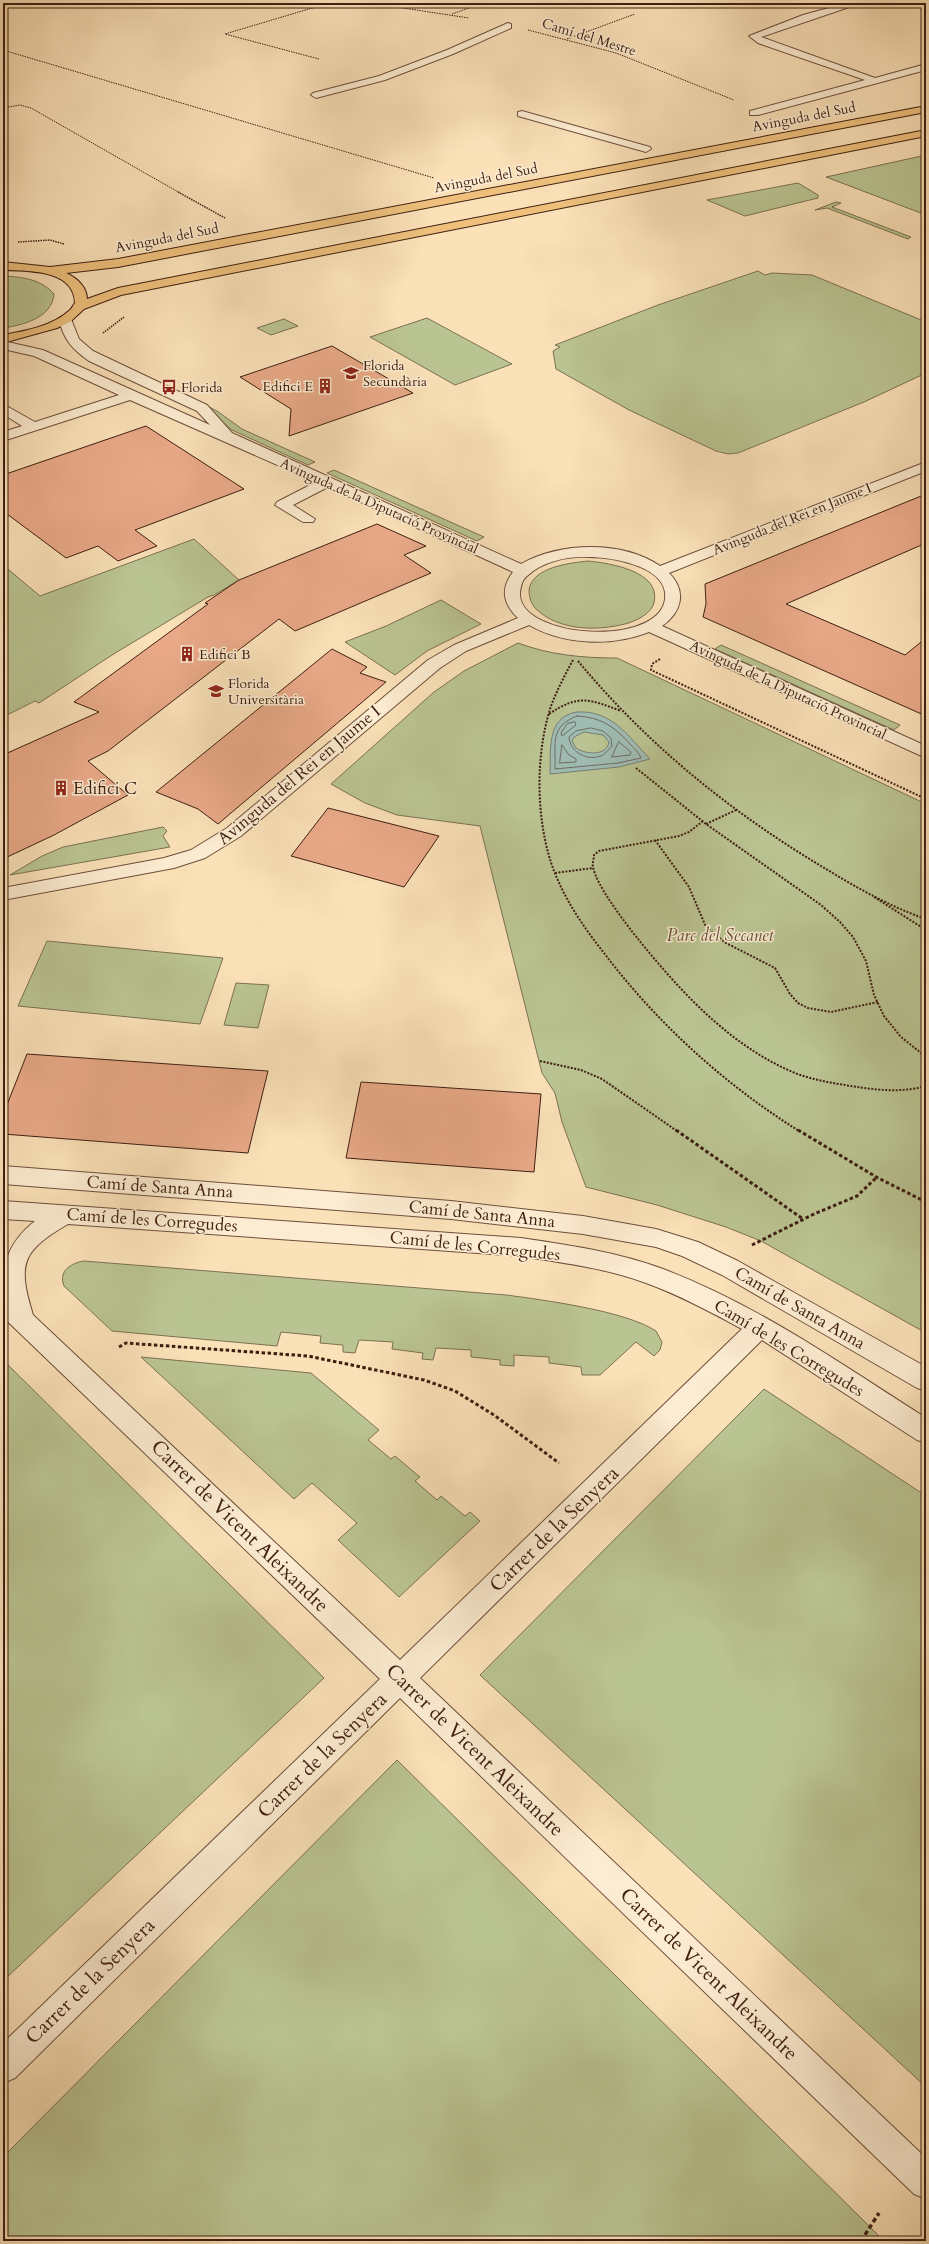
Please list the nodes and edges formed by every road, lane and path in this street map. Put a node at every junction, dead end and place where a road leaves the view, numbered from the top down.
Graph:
1 (329, 3) edge
2 (370, 3) edge
3 (483, 3) edge
4 (857, 3) edge
5 (635, 14) dead end
6 (452, 15) junction
7 (508, 26) junction
8 (566, 40) junction
9 (3, 50) edge
10 (319, 59) dead end
11 (926, 68) edge
12 (876, 81) junction
13 (316, 95) dead end
14 (3, 108) edge
15 (926, 109) edge
16 (754, 113) joint
17 (522, 114) dead end
18 (926, 133) edge
19 (646, 150) dead end
20 (437, 179) dead end
21 (228, 219) dead end
22 (3, 266) edge
23 (50, 271) junction
24 (78, 307) junction
25 (65, 319) junction
26 (3, 339) edge
27 (3, 345) edge
28 (38, 353) junction
29 (3, 358) edge
30 (131, 395) junction
31 (3, 408) edge
32 (33, 427) junction
33 (3, 436) edge
34 (236, 440) junction
35 (926, 466) edge
36 (327, 482) junction
37 (308, 519) dead end
38 (523, 570) junction
39 (659, 572) junction
40 (529, 619) junction
41 (649, 626) junction
42 (664, 656) dead end
43 (622, 711) junction
44 (548, 714) junction
45 (926, 753) edge
46 (636, 768) dead end
47 (926, 799) edge
48 (736, 810) junction
49 (703, 821) junction
50 (706, 824) junction
51 (655, 840) junction
52 (593, 868) junction
53 (555, 873) junction
54 (865, 892) junction
55 (3, 894) edge
56 (926, 919) edge
57 (926, 930) edge
58 (878, 1002) junction
59 (926, 1057) edge
60 (540, 1061) dead end
61 (926, 1086) edge
62 (3, 1175) edge
63 (877, 1177) junction
64 (926, 1202) edge
65 (3, 1210) edge
66 (67, 1214) junction
67 (803, 1219) junction
68 (748, 1247) dead end
69 (13, 1310) edge
70 (761, 1326) junction
71 (119, 1347) dead end
72 (926, 1380) edge
73 (926, 1432) edge
74 (559, 1463) dead end
75 (401, 1679) junction
76 (3, 2066) edge
77 (926, 2182) edge
78 (879, 2213) dead end
79 (861, 2241) edge

1 - 10 path
2 - 6 path, Camí del Mestre
3 - 6 path
4 - 12 street
5 - 8 path
6 - 7 path, Camí del Mestre
7 - 8 path, Camí del Mestre
7 - 13 street
8 - 16 path, Camí del Mestre
9 - 20 path
11 - 12 street
12 - 16 street
14 - 21 path
15 - 23 main road, Avinguda del Sud
17 - 19 street
18 - 24 main road
22 - 23 main road
23 - 24 main road
24 - 25 main road
25 - 26 main road
25 - 34 street, Avinguda de la Diputació Provincial
27 - 28 street, Avinguda de la Diputació Provincial
28 - 29 street
28 - 30 street, Avinguda de la Diputació Provincial
30 - 32 street
30 - 34 street, Avinguda de la Diputació Provincial
31 - 32 street
32 - 33 street
34 - 36 street, Avinguda de la Diputació Provincial
35 - 39 street, Avinguda del Rei en Jaume I
36 - 37 street
36 - 38 street, Avinguda de la Diputació Provincial
38 - 39 street
38 - 40 street
39 - 41 street
40 - 41 street
40 - 55 street, Avinguda del Rei en Jaume I
41 - 45 street, Avinguda de la Diputació Provincial
42 - 47 path
43 - 44 path
43 - 44 path
43 - 48 path
44 - 53 path
46 - 49 path
48 - 50 path
48 - 54 path
49 - 50 path
49 - 51 path
50 - 58 path
51 - 52 path
51 - 58 path
52 - 53 path
52 - 61 path
53 - 63 path
54 - 56 path
54 - 57 path
58 - 59 path
60 - 67 path
62 - 72 street, Camí de Santa Anna
63 - 64 path
63 - 67 path
65 - 66 street, Camí de les Corregudes
66 - 69 street, Carrer de Vicent Aleixandre
66 - 70 street, Camí de les Corregudes
67 - 68 path
69 - 75 street, Carrer de Vicent Aleixandre
70 - 73 street, Camí de les Corregudes
70 - 75 street, Carrer de la Senyera
71 - 74 path
75 - 76 street, Carrer de la Senyera
75 - 77 street, Carrer de Vicent Aleixandre
78 - 79 path

